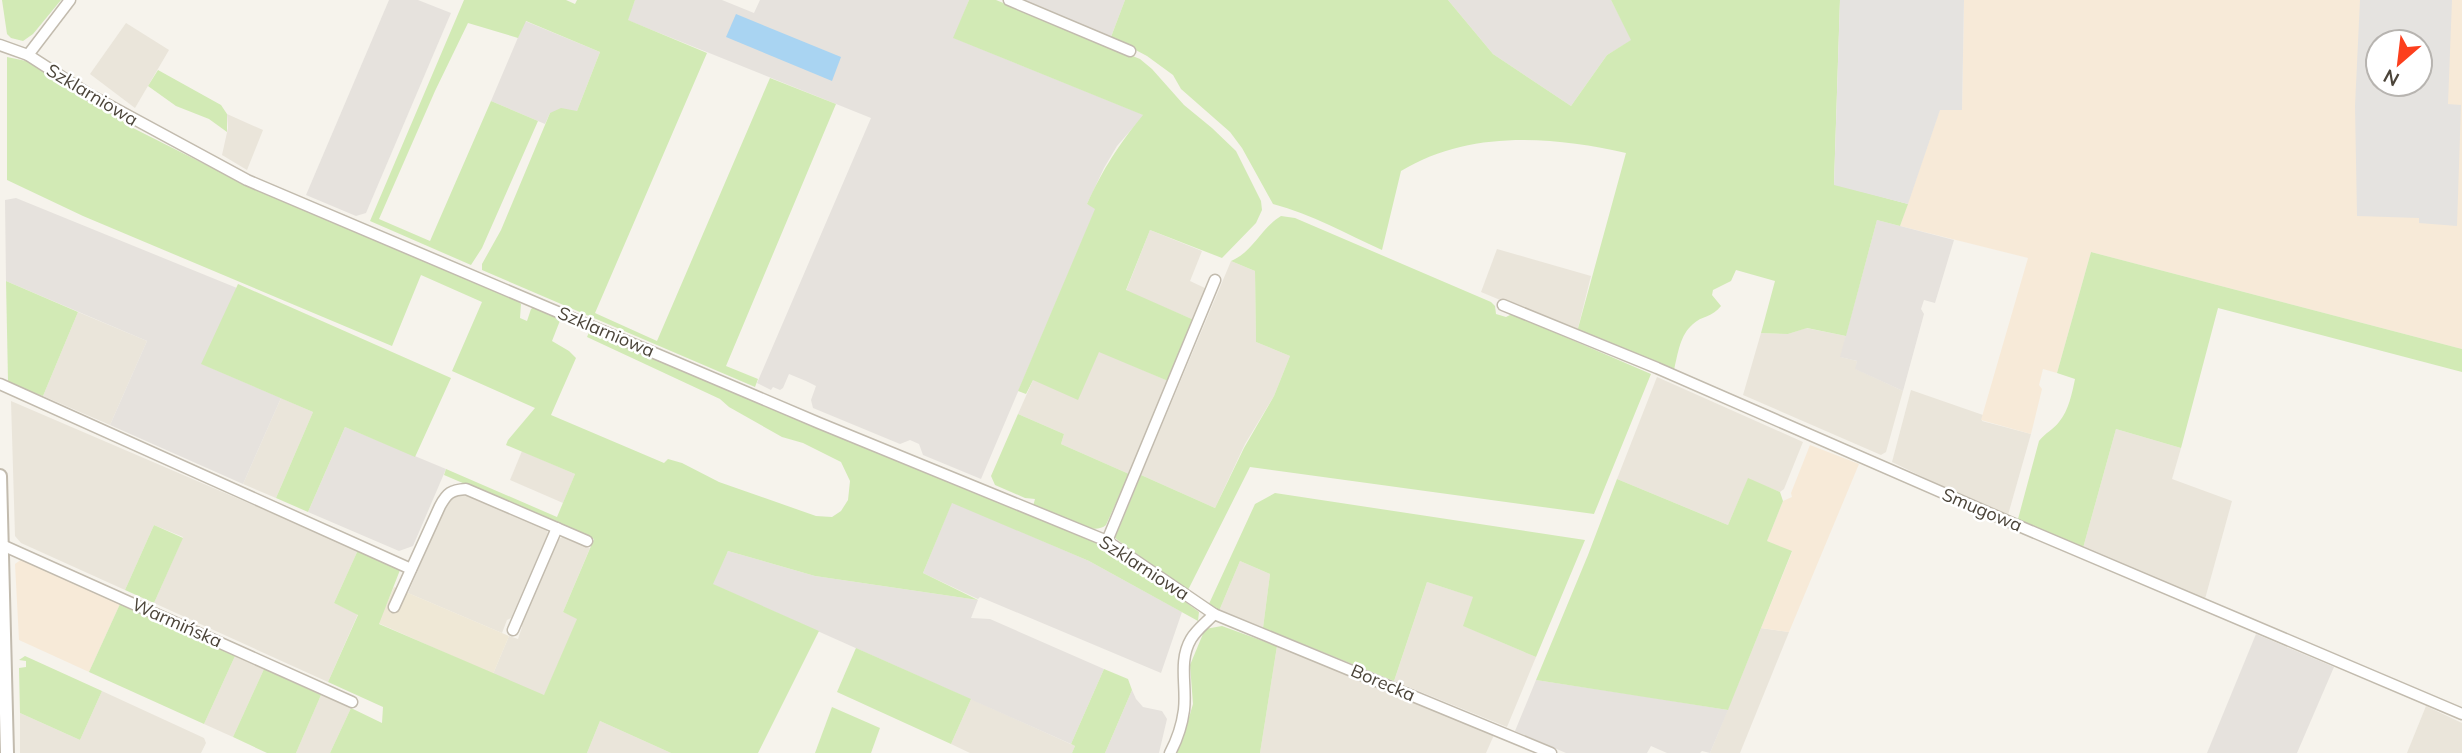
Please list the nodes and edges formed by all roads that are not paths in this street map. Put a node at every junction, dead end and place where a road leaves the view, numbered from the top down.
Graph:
1 (70, 0) edge
2 (1009, 0) edge
3 (0, 45) edge
4 (1130, 51) dead end
5 (28, 55) junction
6 (1215, 279) dead end
7 (1503, 305) dead end
8 (0, 384) edge
9 (0, 476) edge
10 (557, 528) junction
11 (587, 541) dead end
12 (1107, 541) junction
13 (2, 545) junction
14 (411, 569) junction
15 (394, 607) dead end
16 (1214, 614) junction
17 (513, 630) dead end
18 (352, 702) dead end
19 (2462, 714) edge
20 (8, 753) edge
21 (1170, 753) edge
22 (1551, 753) edge

1 - 5 street
2 - 4 street
3 - 5 street, Szklarniowa
5 - 12 street, Szklarniowa
6 - 12 street
7 - 19 street, Smugowa
8 - 14 street
9 - 13 street
10 - 11 street
10 - 14 street
10 - 17 street
12 - 16 street, Szklarniowa
13 - 18 street, Warmińska
13 - 20 street
14 - 15 street
16 - 21 street
16 - 22 street, Borecka

